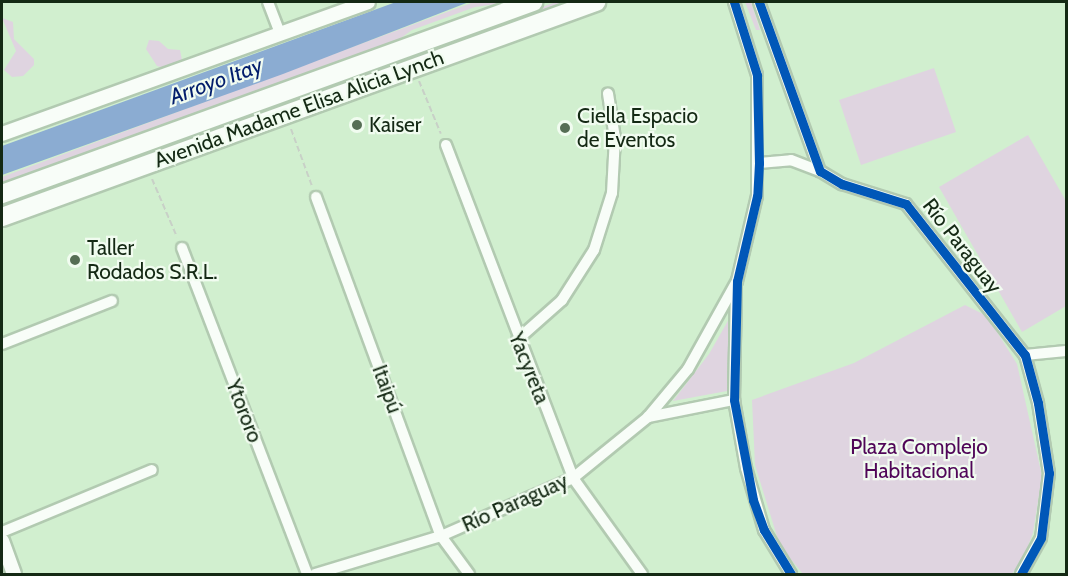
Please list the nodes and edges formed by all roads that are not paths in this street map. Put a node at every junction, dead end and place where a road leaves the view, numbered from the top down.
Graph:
1 (268, 2) edge
2 (368, 2) edge
3 (533, 2) edge
4 (596, 2) edge
5 (734, 2) edge
6 (759, 2) edge
7 (279, 34) junction
8 (608, 94) dead end
9 (2, 134) edge
10 (446, 145) road end
11 (759, 164) junction
12 (820, 171) junction
13 (2, 194) edge
14 (316, 197) road end
15 (2, 217) edge
16 (182, 248) road end
17 (737, 281) junction
18 (112, 301) dead end
19 (517, 340) junction
20 (2, 344) edge
21 (1066, 351) edge
22 (1025, 355) junction
23 (734, 400) junction
24 (648, 417) junction
25 (152, 470) dead end
26 (573, 478) junction
27 (2, 532) edge
28 (441, 536) junction
29 (2, 541) edge
30 (1029, 572) edge
31 (14, 574) edge
32 (307, 574) edge
33 (315, 574) edge
34 (469, 574) edge
35 (642, 574) edge
36 (791, 574) edge

1 - 7 street
2 - 7 main road
3 - 13 highway, Avenida Madame Elisa Alicia Lynch
4 - 15 highway, Avenida Madame Elisa Alicia Lynch
5 - 11 street, Río Paraguay
6 - 12 street
7 - 9 main road
8 - 19 street
10 - 19 street, Yacyreta
11 - 12 street, Río Paraguay
11 - 17 street, Río Paraguay
12 - 22 street, Río Paraguay
14 - 28 street, Itaipú
16 - 32 street, Ytororo
17 - 23 street
17 - 24 street, Río Paraguay
18 - 20 street
19 - 26 street, Yacyreta
21 - 22 street
22 - 30 street
23 - 24 street
23 - 36 street
24 - 26 street, Río Paraguay
25 - 27 street
26 - 28 street, Río Paraguay
26 - 35 street, Yacyreta
28 - 33 street, Río Paraguay
28 - 34 street, Itaipú
29 - 31 main road

